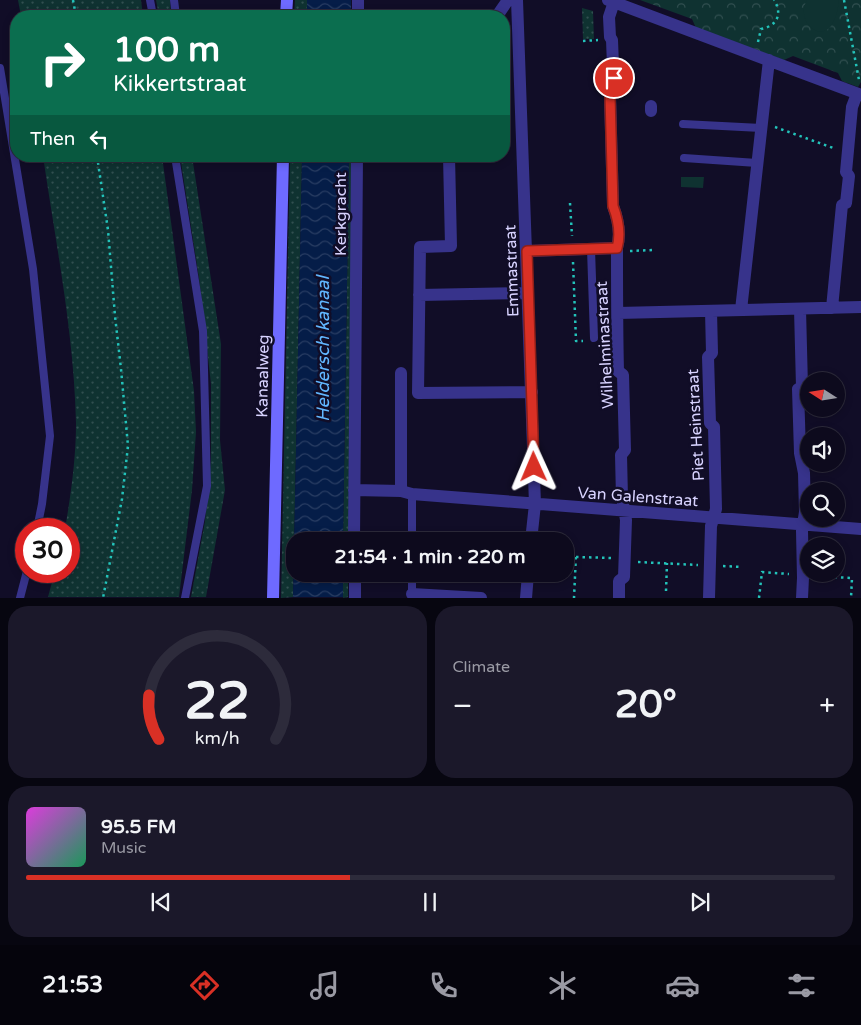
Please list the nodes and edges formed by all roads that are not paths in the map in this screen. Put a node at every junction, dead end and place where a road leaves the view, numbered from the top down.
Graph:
1 (517, 0) edge
2 (611, 1) edge
3 (763, 58) junction
4 (0, 68) edge
5 (859, 95) edge
6 (682, 124) dead end
7 (761, 128) junction
8 (10, 129) edge
9 (684, 158) dead end
10 (15, 162) edge
11 (176, 162) edge
12 (283, 162) edge
13 (357, 162) edge
14 (449, 162) edge
15 (757, 163) junction
16 (591, 249) junction
17 (617, 250) junction
18 (527, 251) junction
19 (528, 293) junction
20 (419, 295) junction
21 (861, 307) edge
22 (832, 308) junction
23 (800, 309) junction
24 (711, 310) junction
25 (741, 310) junction
26 (618, 313) junction
27 (594, 338) dead end
28 (401, 373) dead end
29 (532, 392) junction
30 (804, 482) edge
31 (354, 490) junction
32 (406, 493) junction
33 (534, 504) junction
34 (624, 511) junction
35 (39, 518) edge
36 (713, 518) junction
37 (800, 525) edge
38 (803, 527) edge
39 (832, 527) edge
40 (861, 529) edge
41 (354, 532) edge
42 (411, 532) edge
43 (532, 532) edge
44 (355, 582) edge
45 (412, 582) edge
46 (527, 582) edge
47 (24, 583) edge
48 (412, 596) edge
49 (20, 598) edge
50 (185, 598) edge
51 (273, 598) edge
52 (355, 598) edge
53 (481, 598) edge
54 (526, 598) edge
55 (619, 598) edge
56 (708, 598) edge
57 (802, 598) edge

1 - 18 street, Emmastraat
2 - 3 street
2 - 17 street, Wilhelminastraat
3 - 5 street
3 - 7 street
4 - 8 lane
5 - 22 street
6 - 7 lane
7 - 15 street
9 - 15 lane
10 - 35 lane
11 - 50 lane
12 - 51 street, Kanaalweg
13 - 31 street, Kerkgracht
14 - 20 street
15 - 25 street
16 - 17 street
16 - 18 street
16 - 27 lane
17 - 26 street, Wilhelminastraat
18 - 19 street, Emmastraat
19 - 20 street
19 - 29 street, Emmastraat
20 - 29 street
21 - 22 street
22 - 23 street
23 - 25 street
23 - 30 street
24 - 25 street
24 - 26 street
24 - 36 street, Piet Heinstraat
26 - 34 street, Wilhelminastraat
28 - 32 street
29 - 33 street, Emmastraat
31 - 32 street, Van Galenstraat
31 - 41 street, Kerkgracht
32 - 33 street, Van Galenstraat
32 - 42 lane
33 - 34 street, Van Galenstraat
33 - 43 street, Emmastraat
34 - 36 street, Van Galenstraat
34 - 55 street, Wilhelminastraat
36 - 37 street, Van Galenstraat
36 - 56 street, Piet Heinstraat
38 - 57 street
39 - 40 street, Van Galenstraat
44 - 52 street
45 - 48 lane
46 - 54 street
47 - 49 lane
48 - 53 street

